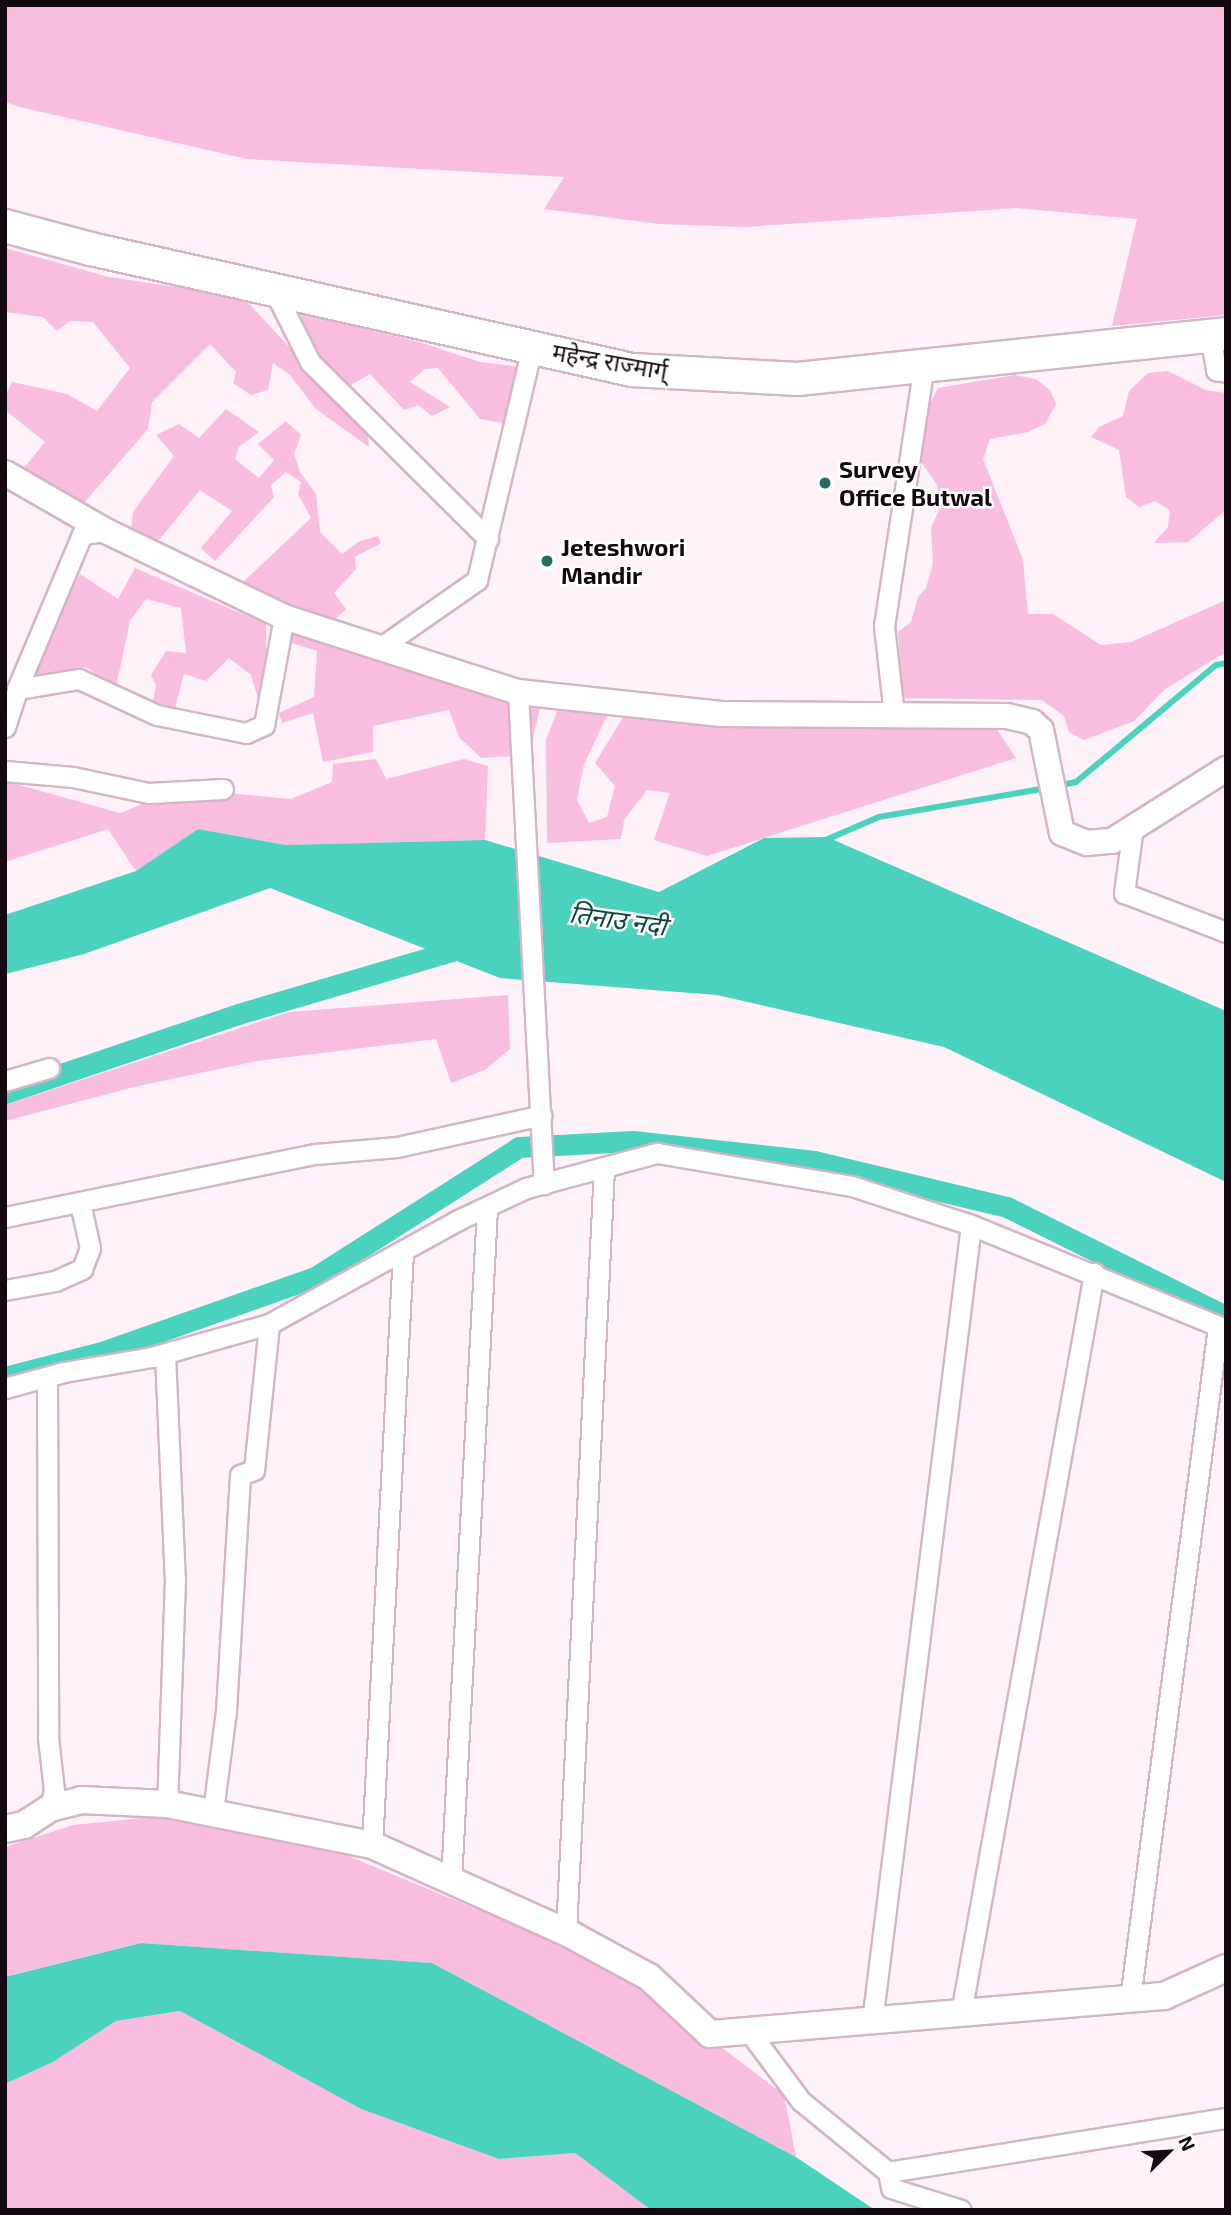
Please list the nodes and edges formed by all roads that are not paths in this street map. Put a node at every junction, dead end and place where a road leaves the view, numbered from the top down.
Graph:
1 (5, 226) edge
2 (274, 290) junction
3 (1218, 334) edge
4 (532, 347) junction
5 (924, 366) junction
6 (1226, 372) edge
7 (5, 473) edge
8 (106, 531) junction
9 (488, 539) junction
10 (284, 617) junction
11 (381, 647) junction
12 (17, 689) junction
13 (517, 692) junction
14 (894, 715) junction
15 (5, 727) edge
16 (1226, 769) edge
17 (5, 771) edge
18 (223, 789) dead end
19 (1133, 827) junction
20 (1226, 932) edge
21 (49, 1068) dead end
22 (5, 1081) edge
23 (542, 1115) junction
24 (604, 1170) junction
25 (544, 1184) junction
26 (80, 1203) junction
27 (487, 1208) junction
28 (5, 1217) edge
29 (971, 1225) junction
30 (403, 1251) junction
31 (1094, 1273) junction
32 (5, 1290) edge
33 (269, 1324) junction
34 (1222, 1328) edge
35 (165, 1353) junction
36 (47, 1377) junction
37 (5, 1388) edge
38 (167, 1804) junction
39 (50, 1808) junction
40 (213, 1811) junction
41 (5, 1829) edge
42 (372, 1845) junction
43 (451, 1880) junction
44 (566, 1932) junction
45 (1226, 1968) edge
46 (1130, 1999) junction
47 (961, 2012) junction
48 (872, 2022) junction
49 (748, 2031) junction
50 (1226, 2118) edge
51 (888, 2172) junction
52 (961, 2210) edge

1 - 2 highway, महेन्द्र राज्मार्ग्
2 - 4 highway, महेन्द्र राज्मार्ग्
2 - 9 street
3 - 5 highway, महेन्द्र राज्मार्ग्
3 - 6 street
4 - 5 highway, महेन्द्र राज्मार्ग्
4 - 9 street
5 - 14 street
7 - 8 street
8 - 10 street
8 - 12 street
9 - 11 street
10 - 11 street
10 - 12 street
11 - 13 street
12 - 15 street
13 - 14 street
13 - 23 street
14 - 19 street
16 - 19 street
17 - 18 street
19 - 20 street
21 - 22 street
23 - 25 street
23 - 26 street
24 - 25 street
24 - 29 street
24 - 44 street
25 - 27 street
26 - 28 street
26 - 32 street
27 - 30 street
27 - 43 street
29 - 31 street
29 - 48 street
30 - 33 street
30 - 42 street
31 - 34 street
31 - 47 street
33 - 35 street
33 - 40 street
34 - 46 street
35 - 36 street
35 - 38 street
36 - 37 street
36 - 39 street
38 - 39 main road
38 - 40 main road
39 - 41 main road
40 - 42 main road
42 - 43 main road
43 - 44 main road
44 - 49 main road
45 - 46 main road
46 - 47 main road
47 - 48 main road
48 - 49 main road
49 - 51 street
50 - 51 street
51 - 52 street

